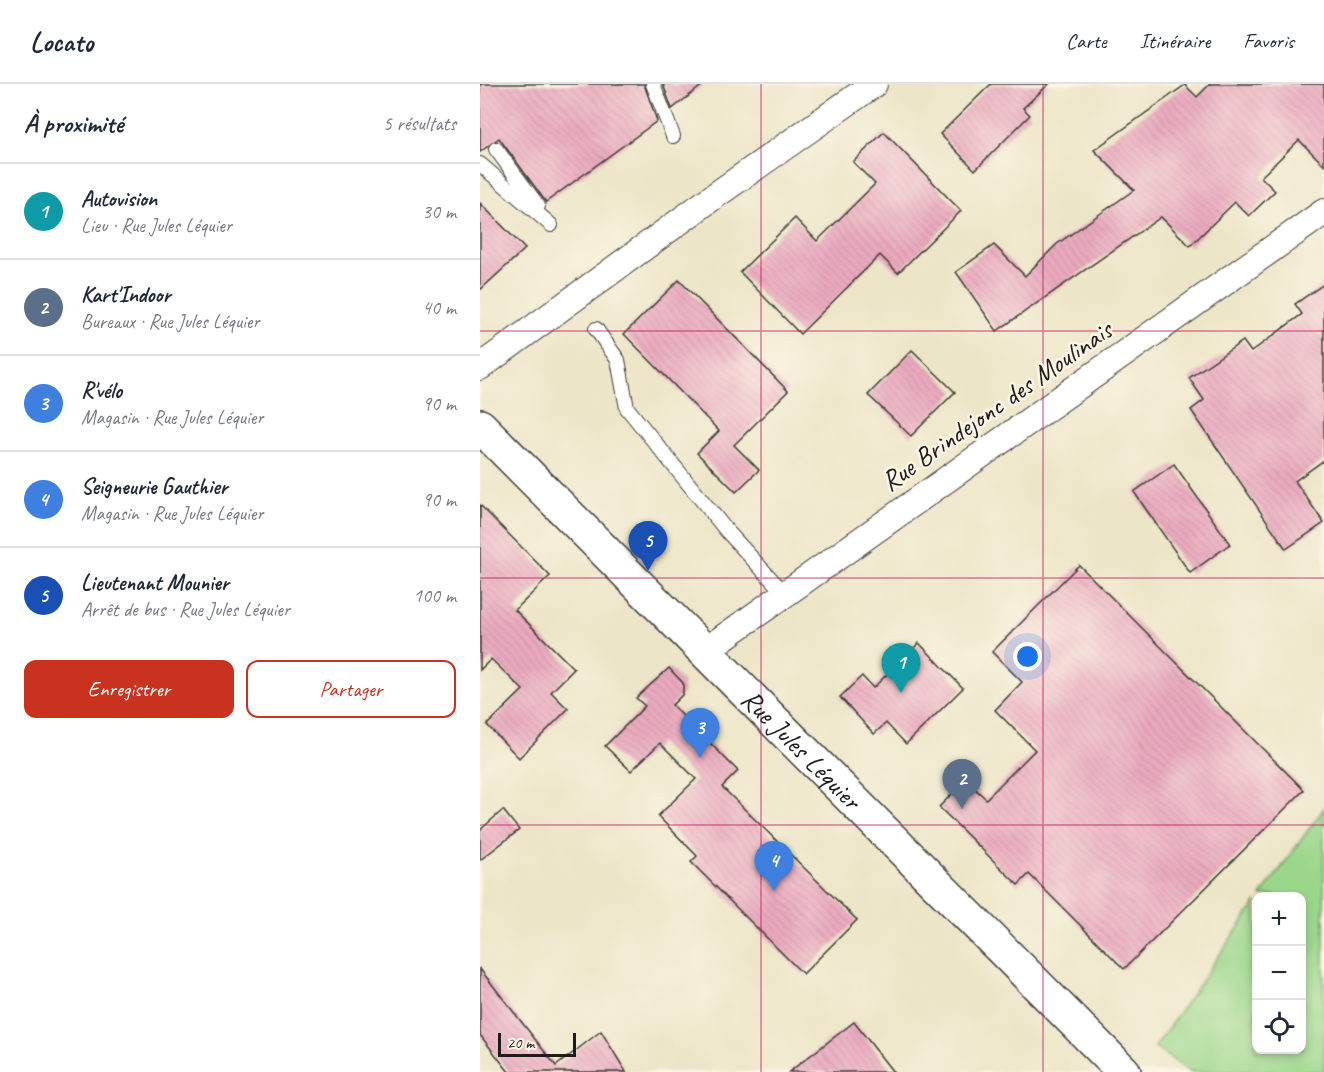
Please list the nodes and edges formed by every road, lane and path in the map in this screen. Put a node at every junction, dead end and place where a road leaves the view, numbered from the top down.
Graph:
1 (653, 84) edge
2 (874, 84) edge
3 (673, 136) dead end
4 (496, 149) dead end
5 (480, 164) edge
6 (1324, 212) edge
7 (596, 329) dead end
8 (480, 367) edge
9 (480, 426) edge
10 (784, 593) junction
11 (706, 650) junction
12 (1124, 1072) edge

1 - 3 lane
2 - 8 street
4 - 5 lane
6 - 10 street, Rue Brindejonc des Moulinais
7 - 10 lane
9 - 11 street, Rue Jules Léquier
10 - 11 street, Rue Brindejonc des Moulinais
11 - 12 street, Rue Jules Léquier

